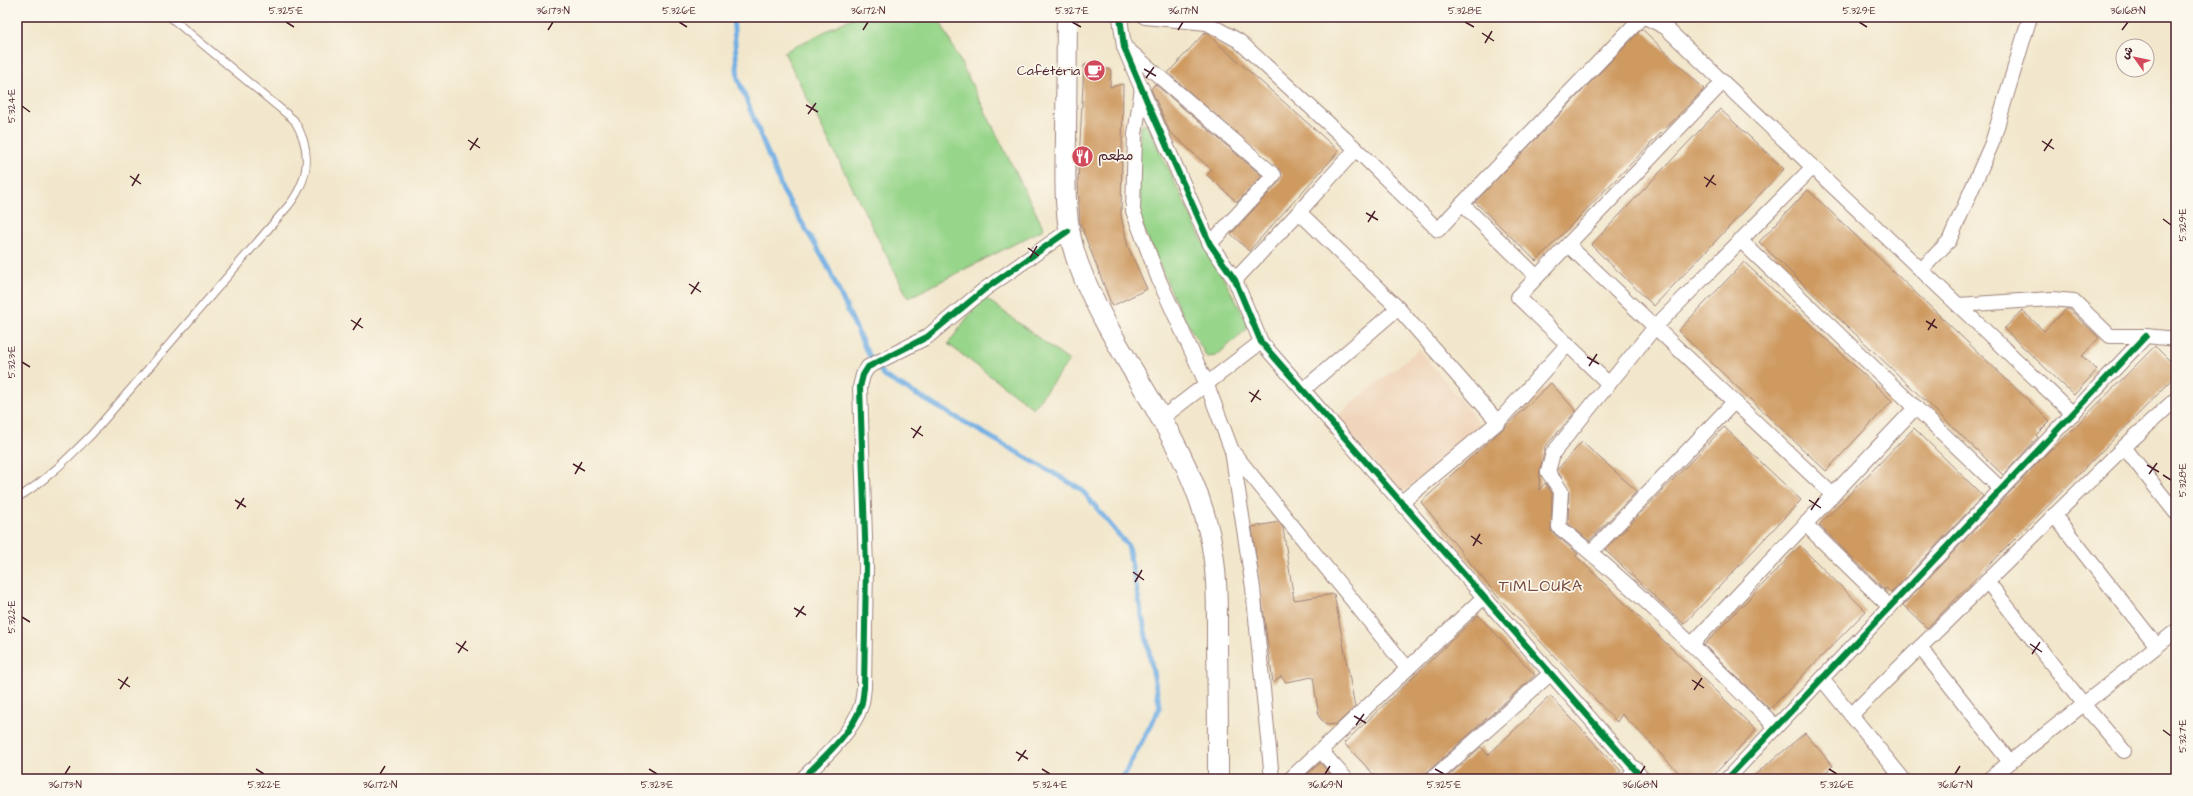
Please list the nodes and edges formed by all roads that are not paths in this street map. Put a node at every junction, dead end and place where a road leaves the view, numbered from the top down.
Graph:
1 (170, 17) edge
2 (1067, 17) edge
3 (1120, 17) edge
4 (1145, 17) edge
5 (1642, 17) edge
6 (1646, 17) edge
7 (2030, 17) edge
8 (1666, 22) edge
9 (1124, 47) junction
10 (1723, 82) junction
11 (1142, 88) junction
12 (1356, 149) junction
13 (1813, 167) junction
14 (1462, 204) junction
15 (1299, 212) junction
16 (1068, 231) junction
17 (1740, 240) junction
18 (1210, 244) junction
19 (1568, 245) junction
20 (1921, 270) junction
21 (1537, 277) junction
22 (1235, 280) junction
23 (1958, 305) junction
24 (1398, 308) junction
25 (1655, 327) junction
26 (2146, 336) junction
27 (2176, 339) edge
28 (1261, 342) junction
29 (1568, 344) junction
30 (1609, 384) junction
31 (1207, 385) junction
32 (1303, 390) junction
33 (2176, 399) edge
34 (1734, 402) junction
35 (1916, 407) junction
36 (2073, 414) junction
37 (1162, 418) junction
38 (1498, 422) junction
39 (2124, 447) junction
40 (1232, 451) junction
41 (2001, 489) junction
42 (1833, 495) junction
43 (17, 498) edge
44 (1402, 502) junction
45 (2176, 513) edge
46 (2054, 515) junction
47 (1805, 524) junction
48 (1591, 552) junction
49 (1988, 581) junction
50 (1484, 597) junction
51 (1890, 607) junction
52 (2176, 631) edge
53 (1692, 644) junction
54 (2157, 646) junction
55 (1920, 647) junction
56 (1407, 668) junction
57 (1551, 673) junction
58 (1822, 679) junction
59 (2084, 705) junction
60 (1851, 715) junction
61 (1776, 727) junction
62 (1321, 750) junction
63 (2124, 751) dead end
64 (2010, 762) junction
65 (1635, 776) edge
66 (1899, 778) edge
67 (802, 779) edge
68 (1218, 779) edge
69 (1272, 779) edge
70 (1290, 779) edge
71 (1346, 779) edge
72 (1432, 779) edge
73 (1727, 779) edge
74 (1989, 779) edge

1 - 43 lane
2 - 16 street
3 - 9 street
4 - 12 street
5 - 14 street
6 - 8 street
7 - 20 street
8 - 10 street
9 - 11 street
9 - 18 street
10 - 13 street
10 - 19 street
11 - 18 street
11 - 31 street
12 - 14 street
12 - 15 street
13 - 17 street
13 - 20 street
14 - 21 street
15 - 22 street
15 - 24 street
16 - 37 street
16 - 67 street
17 - 25 street
17 - 35 street
18 - 22 street
19 - 21 street
19 - 25 street
20 - 23 street
21 - 29 street
22 - 28 street
23 - 26 street
23 - 36 street
24 - 32 street
24 - 38 street
25 - 30 street
25 - 34 street
26 - 27 street
26 - 36 street
28 - 31 street
28 - 32 street
29 - 30 street
29 - 38 street
30 - 48 street
31 - 37 street
31 - 40 street
32 - 44 street
33 - 39 street
34 - 42 street
34 - 48 street
35 - 41 street
35 - 42 street
36 - 41 street
37 - 68 street
38 - 44 street
39 - 45 street
39 - 46 street
40 - 56 street
40 - 69 street
41 - 51 street
42 - 47 street
44 - 50 street
46 - 49 street
46 - 54 street
47 - 51 street
47 - 53 street
48 - 53 street
49 - 55 street
49 - 59 street
50 - 56 street
50 - 57 street
51 - 58 street
52 - 54 street
53 - 61 street
54 - 59 street
55 - 60 street
55 - 64 street
56 - 62 street
57 - 65 street
57 - 72 street
58 - 60 street
58 - 61 street
59 - 63 street
59 - 64 street
60 - 66 street
61 - 73 street
62 - 70 street
62 - 71 street
64 - 74 street

